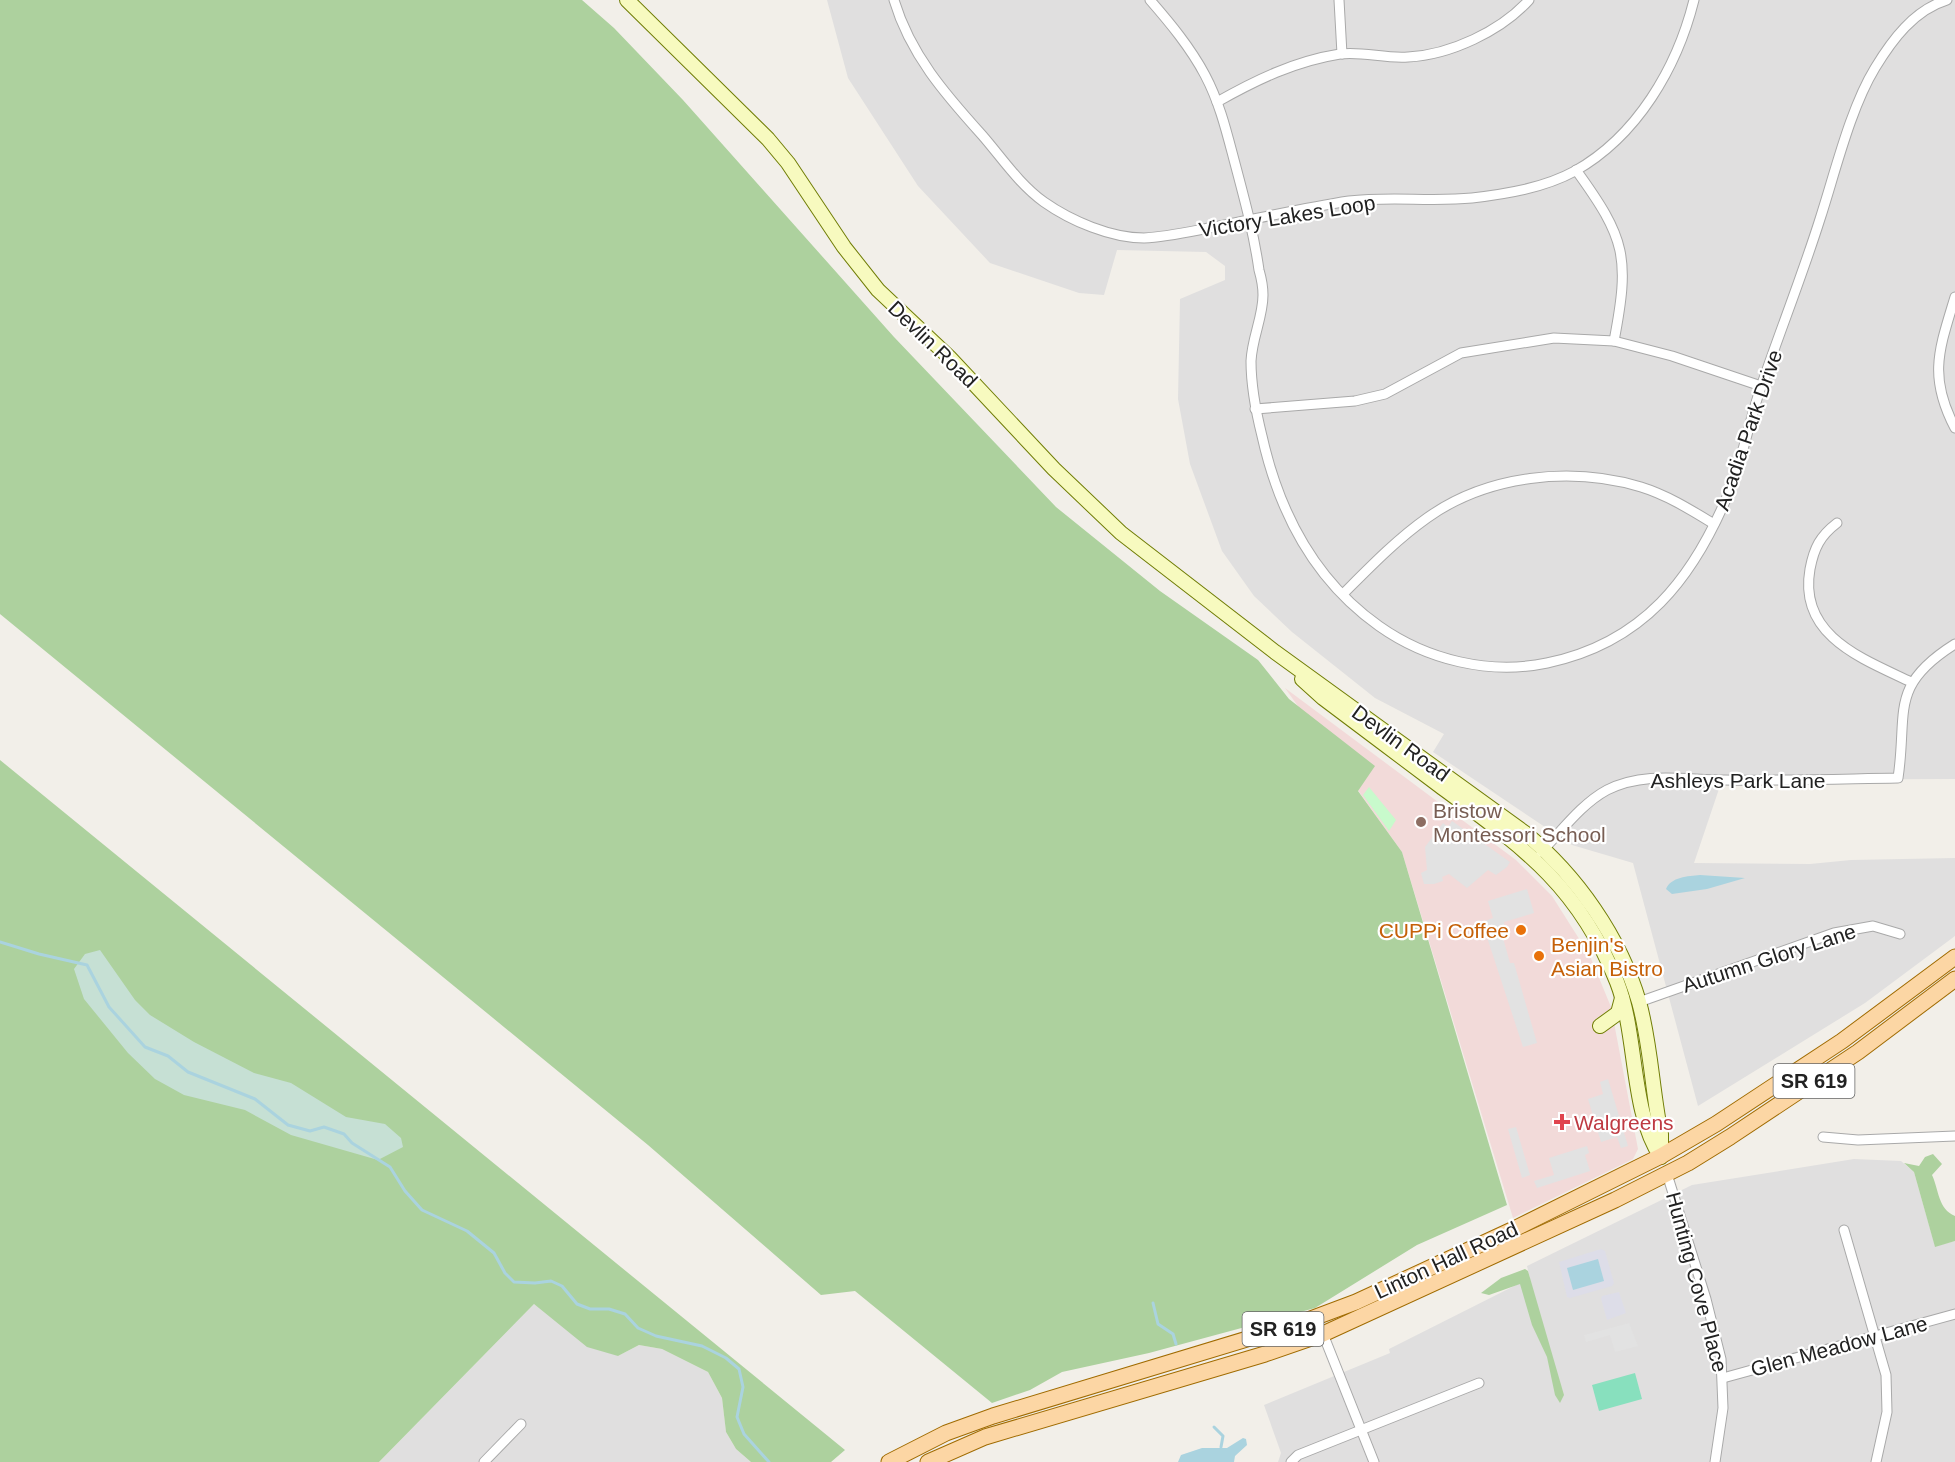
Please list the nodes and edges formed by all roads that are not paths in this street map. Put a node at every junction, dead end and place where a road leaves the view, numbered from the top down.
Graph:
1 (627, 0) edge
2 (894, 0) edge
3 (1150, 0) edge
4 (1339, 0) edge
5 (1529, 0) edge
6 (1694, 0) edge
7 (1947, 0) edge
8 (1342, 54) junction
9 (1217, 102) junction
10 (1576, 170) junction
11 (1251, 220) junction
12 (1955, 297) edge
13 (1614, 341) junction
14 (1761, 386) junction
15 (1255, 409) junction
16 (1955, 428) edge
17 (1837, 523) dead end
18 (1714, 524) junction
19 (1343, 594) junction
20 (1955, 644) edge
21 (1911, 682) junction
22 (1540, 854) junction
23 (1900, 934) dead end
24 (1955, 957) edge
25 (1955, 979) edge
26 (1622, 998) junction
27 (1639, 1002) junction
28 (1633, 1040) junction
29 (1955, 1136) edge
30 (1823, 1137) dead end
31 (1661, 1156) junction
32 (1667, 1174) junction
33 (1844, 1230) dead end
34 (1955, 1314) edge
35 (1323, 1334) junction
36 (1876, 1335) junction
37 (1723, 1378) junction
38 (1479, 1383) dead end
39 (521, 1424) dead end
40 (1361, 1431) junction
41 (484, 1462) edge
42 (889, 1462) edge
43 (928, 1462) edge
44 (1291, 1462) edge
45 (1374, 1462) edge
46 (1715, 1462) edge
47 (1876, 1462) edge

1 - 22 main road, Devlin Road
2 - 11 street, Victory Lakes Loop
3 - 9 street, Acadia Park Drive
4 - 8 street
5 - 8 street
6 - 10 street, Victory Lakes Loop
7 - 14 street, Acadia Park Drive
8 - 9 street
9 - 11 street, Acadia Park Drive
10 - 11 street, Victory Lakes Loop
10 - 13 street
11 - 15 street, Acadia Park Drive
12 - 16 street
13 - 14 street
13 - 15 street
14 - 18 street, Acadia Park Drive
15 - 19 street, Acadia Park Drive
17 - 21 street
18 - 19 street
18 - 19 street, Acadia Park Drive
20 - 21 street
21 - 22 street, Ashleys Park Lane
22 - 26 main road, Devlin Road
22 - 27 main road, Devlin Road
23 - 27 street, Autumn Glory Lane
24 - 31 main road, Linton Hall Road / SR 619
25 - 32 main road, Linton Hall Road / SR 619
26 - 28 main road, Devlin Road
26 - 28 main road
27 - 31 main road, Devlin Road
28 - 31 main road, Devlin Road
29 - 30 street
31 - 32 main road, Devlin Road
31 - 42 main road, Linton Hall Road / SR 619
32 - 35 main road, Linton Hall Road / SR 619
32 - 37 street, Hunting Cove Place
33 - 36 street
34 - 36 street, Glen Meadow Lane
35 - 40 street
35 - 43 main road, Linton Hall Road / SR 619
36 - 37 street, Glen Meadow Lane
36 - 47 street
37 - 46 street, Hunting Cove Place
38 - 40 street
39 - 41 street
40 - 44 street
40 - 45 street

